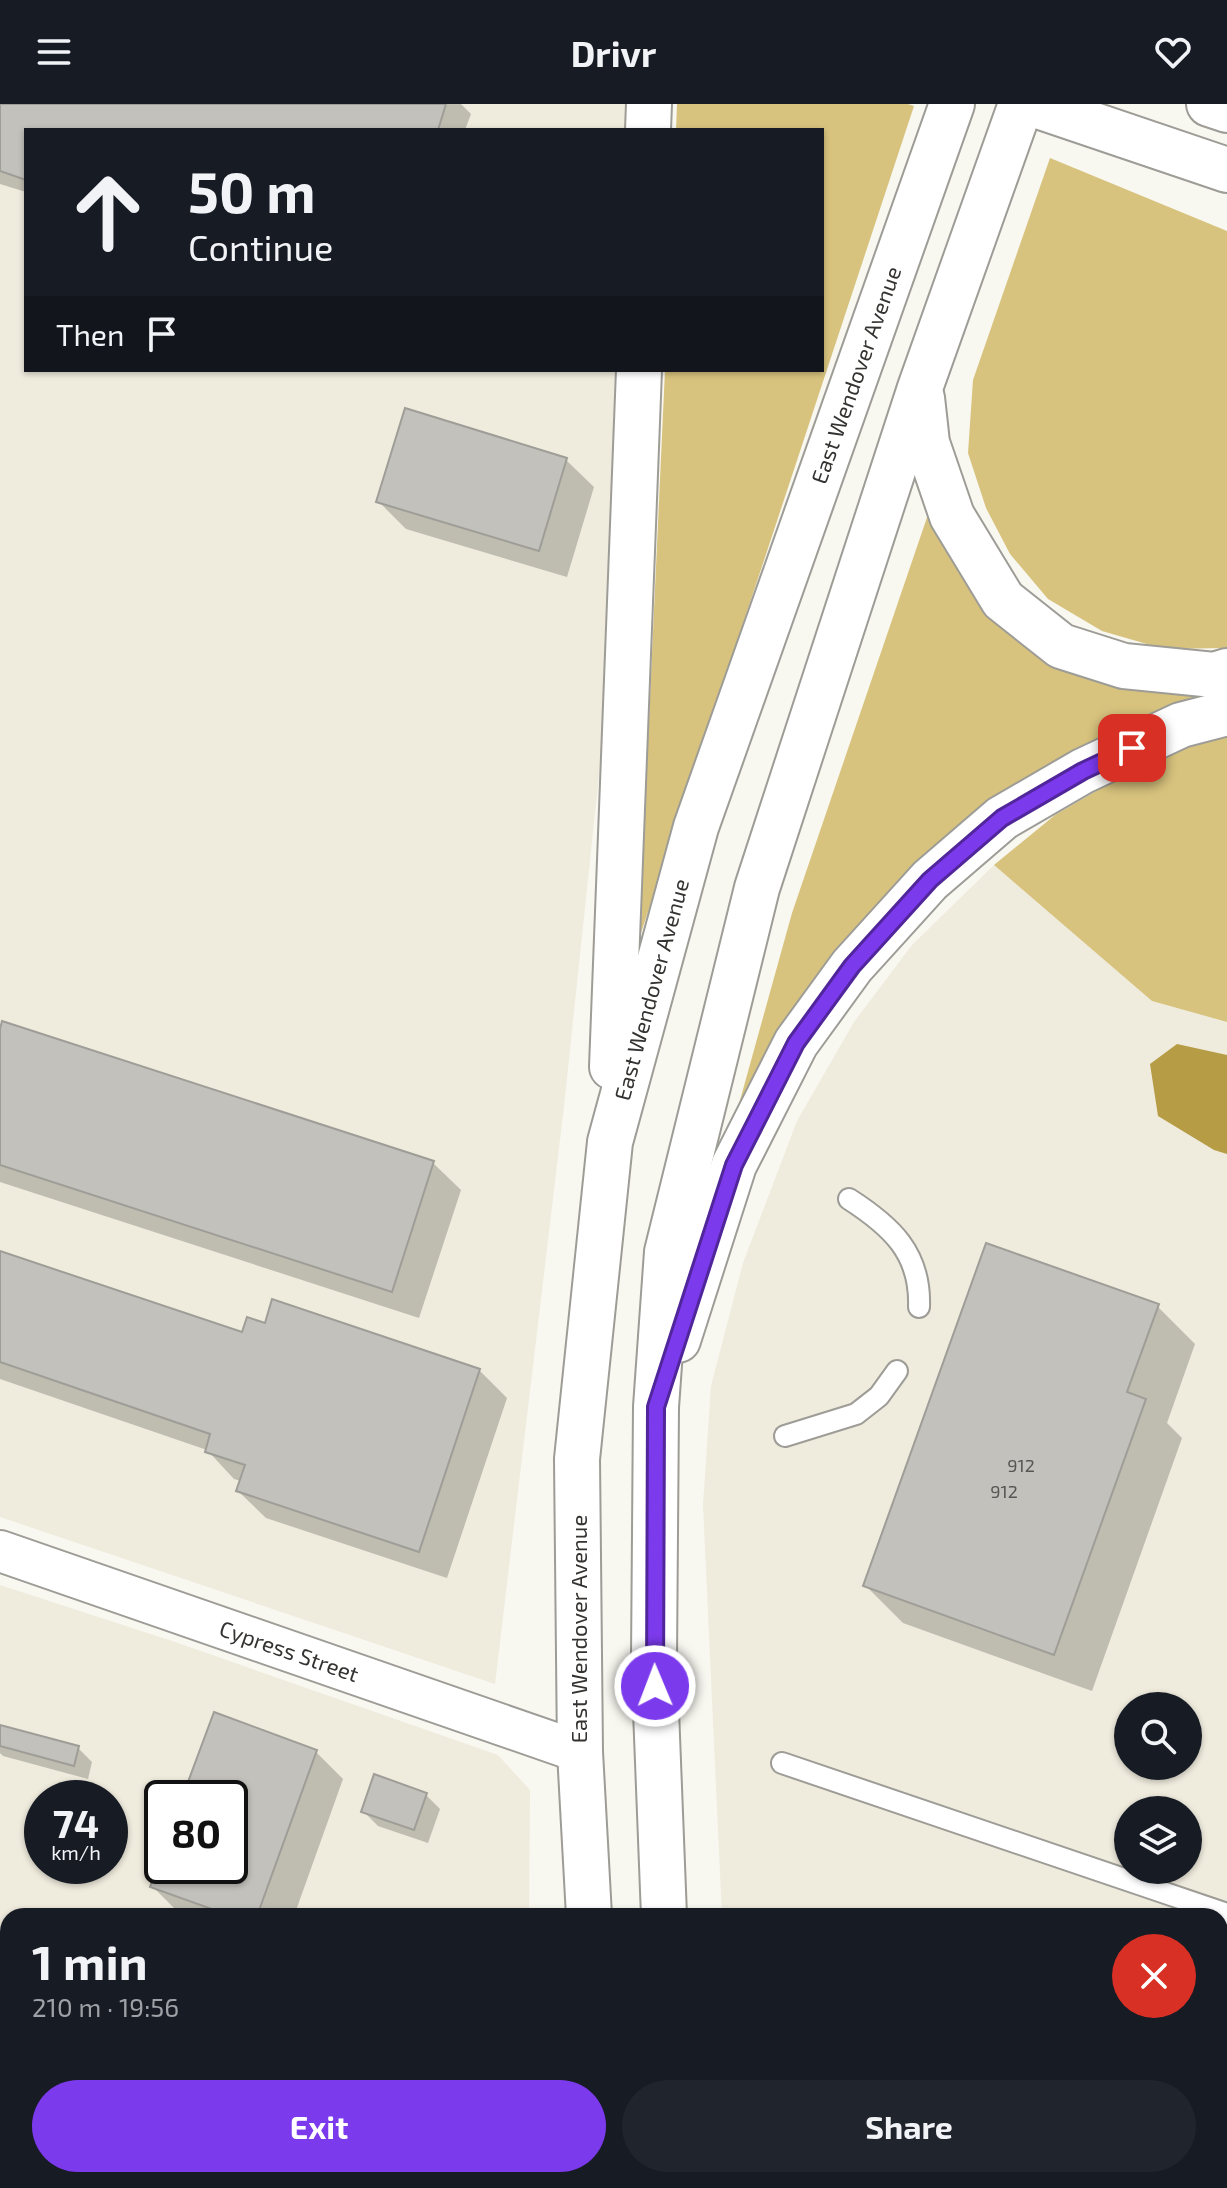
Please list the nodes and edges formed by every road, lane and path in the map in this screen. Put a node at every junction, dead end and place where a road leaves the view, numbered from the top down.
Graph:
1 (649, 104) edge
2 (952, 104) edge
3 (1021, 104) edge
4 (1032, 104) edge
5 (1209, 104) edge
6 (1227, 110) edge
7 (648, 128) edge
8 (1227, 170) edge
9 (639, 372) edge
10 (920, 388) junction
11 (1227, 671) edge
12 (1227, 713) edge
13 (610, 1142) junction
14 (849, 1199) dead end
15 (919, 1307) dead end
16 (897, 1371) dead end
17 (656, 1407) junction
18 (785, 1436) dead end
19 (0, 1551) edge
20 (580, 1752) junction
21 (782, 1763) dead end
22 (589, 1908) edge
23 (664, 1908) edge
24 (1209, 1908) edge

1 - 7 main road
2 - 13 main road, East Wendover Avenue
3 - 10 main road
4 - 8 main road
5 - 6 main road
9 - 13 main road
10 - 11 main road
10 - 17 main road
12 - 17 main road
13 - 20 main road, East Wendover Avenue
14 - 15 lane
16 - 18 lane
17 - 23 main road
19 - 20 street, Cypress Street
20 - 22 main road, East Wendover Avenue
21 - 24 lane

